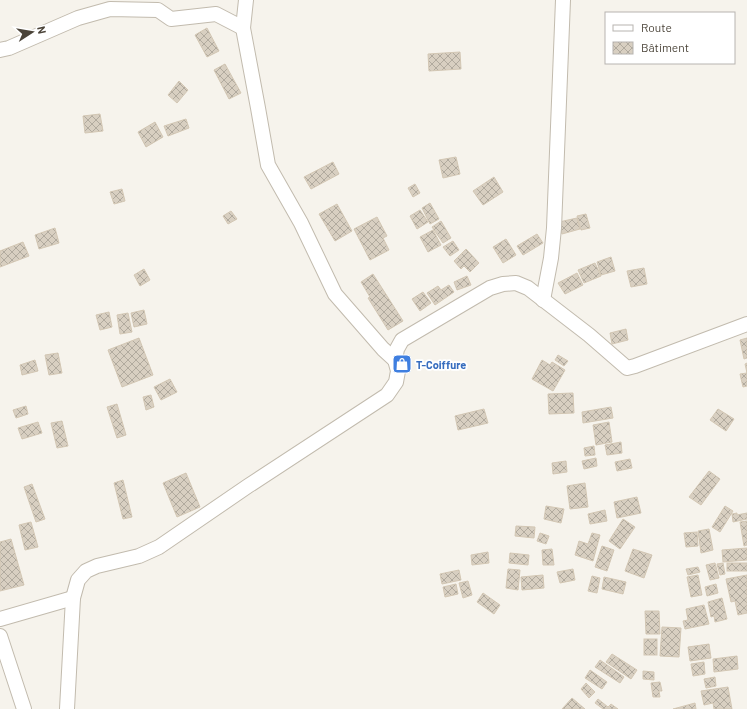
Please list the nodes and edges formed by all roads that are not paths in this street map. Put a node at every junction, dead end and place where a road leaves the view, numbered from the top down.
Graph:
1 (246, 0) edge
2 (563, 0) edge
3 (243, 28) junction
4 (0, 50) edge
5 (543, 300) junction
6 (747, 324) edge
7 (395, 360) junction
8 (73, 598) junction
9 (0, 619) edge
10 (0, 636) edge
11 (24, 709) edge
12 (67, 709) edge

1 - 3 street
2 - 5 street
3 - 4 street
3 - 7 street
5 - 6 street
5 - 7 street
7 - 8 street
8 - 9 street
8 - 12 street
10 - 11 street

